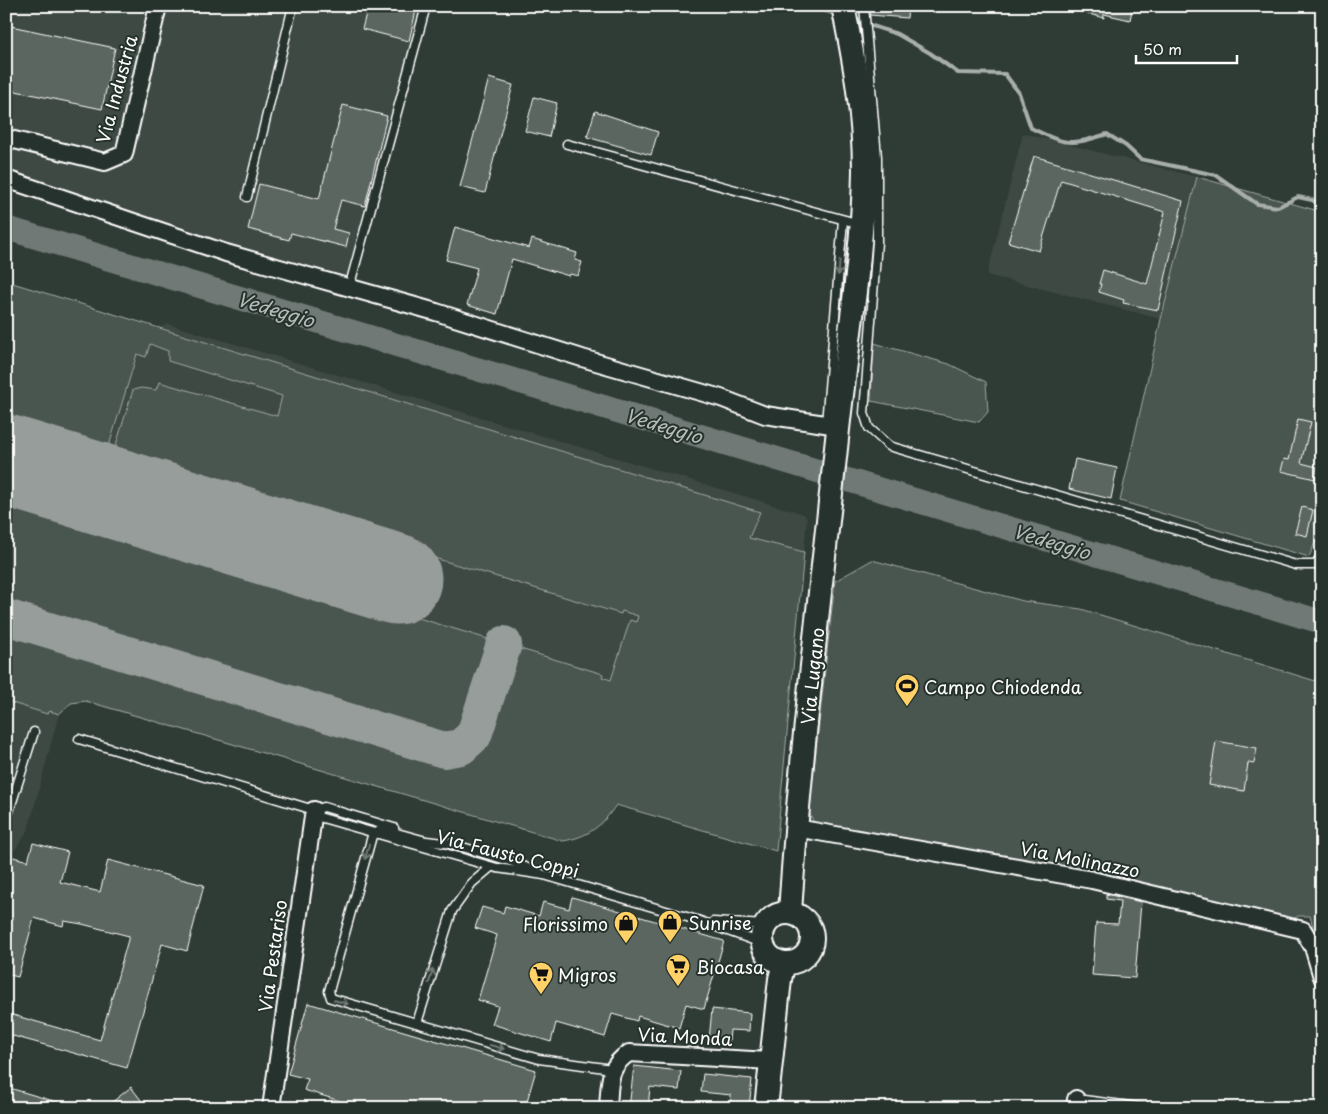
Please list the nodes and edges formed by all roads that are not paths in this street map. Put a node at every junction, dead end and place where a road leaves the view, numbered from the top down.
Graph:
1 (158, 6) edge
2 (293, 6) edge
3 (426, 6) edge
4 (855, 16) edge
5 (6, 138) edge
6 (567, 144) dead end
7 (6, 180) edge
8 (247, 197) dead end
9 (853, 222) junction
10 (349, 288) junction
11 (834, 430) junction
12 (1322, 554) edge
13 (34, 732) dead end
14 (79, 739) dead end
15 (313, 813) junction
16 (6, 822) edge
17 (796, 828) junction
18 (374, 833) junction
19 (453, 844) junction
20 (491, 866) junction
21 (544, 875) junction
22 (790, 913) junction
23 (697, 920) junction
24 (766, 925) junction
25 (764, 948) junction
26 (784, 963) junction
27 (1322, 977) edge
28 (417, 1023) junction
29 (771, 1061) junction
30 (612, 1069) junction
31 (1075, 1104) edge
32 (271, 1108) edge
33 (608, 1108) edge
34 (766, 1108) edge
35 (1146, 1108) edge

1 - 5 street, Via Industria
2 - 8 lane
3 - 10 lane
4 - 9 main road, Via Lugano
4 - 12 lane
6 - 9 lane
7 - 10 street
9 - 11 main road, Via Lugano
10 - 11 street
11 - 17 main road, Via Lugano
13 - 16 lane
14 - 15 lane, Via Fausto Coppi
15 - 18 lane, Via Fausto Coppi
15 - 19 lane
15 - 32 street, Via Pestariso
17 - 22 main road, Via Lugano
17 - 27 street, Via Molinazzo
18 - 19 lane
18 - 20 lane, Via Fausto Coppi
18 -> 28 lane
19 - 21 lane
20 - 21 lane, Via Fausto Coppi
28 -> 20 lane
21 - 23 lane, Via Fausto Coppi
22 - 24 main road
22 - 26 main road
23 - 24 lane, Via Fausto Coppi
23 - 25 lane, Via Fausto Coppi
24 - 25 main road
25 - 26 main road
26 - 29 main road
28 -> 30 lane
29 - 30 street, Via Monda
29 - 34 main road
30 - 33 street
31 - 35 lane

